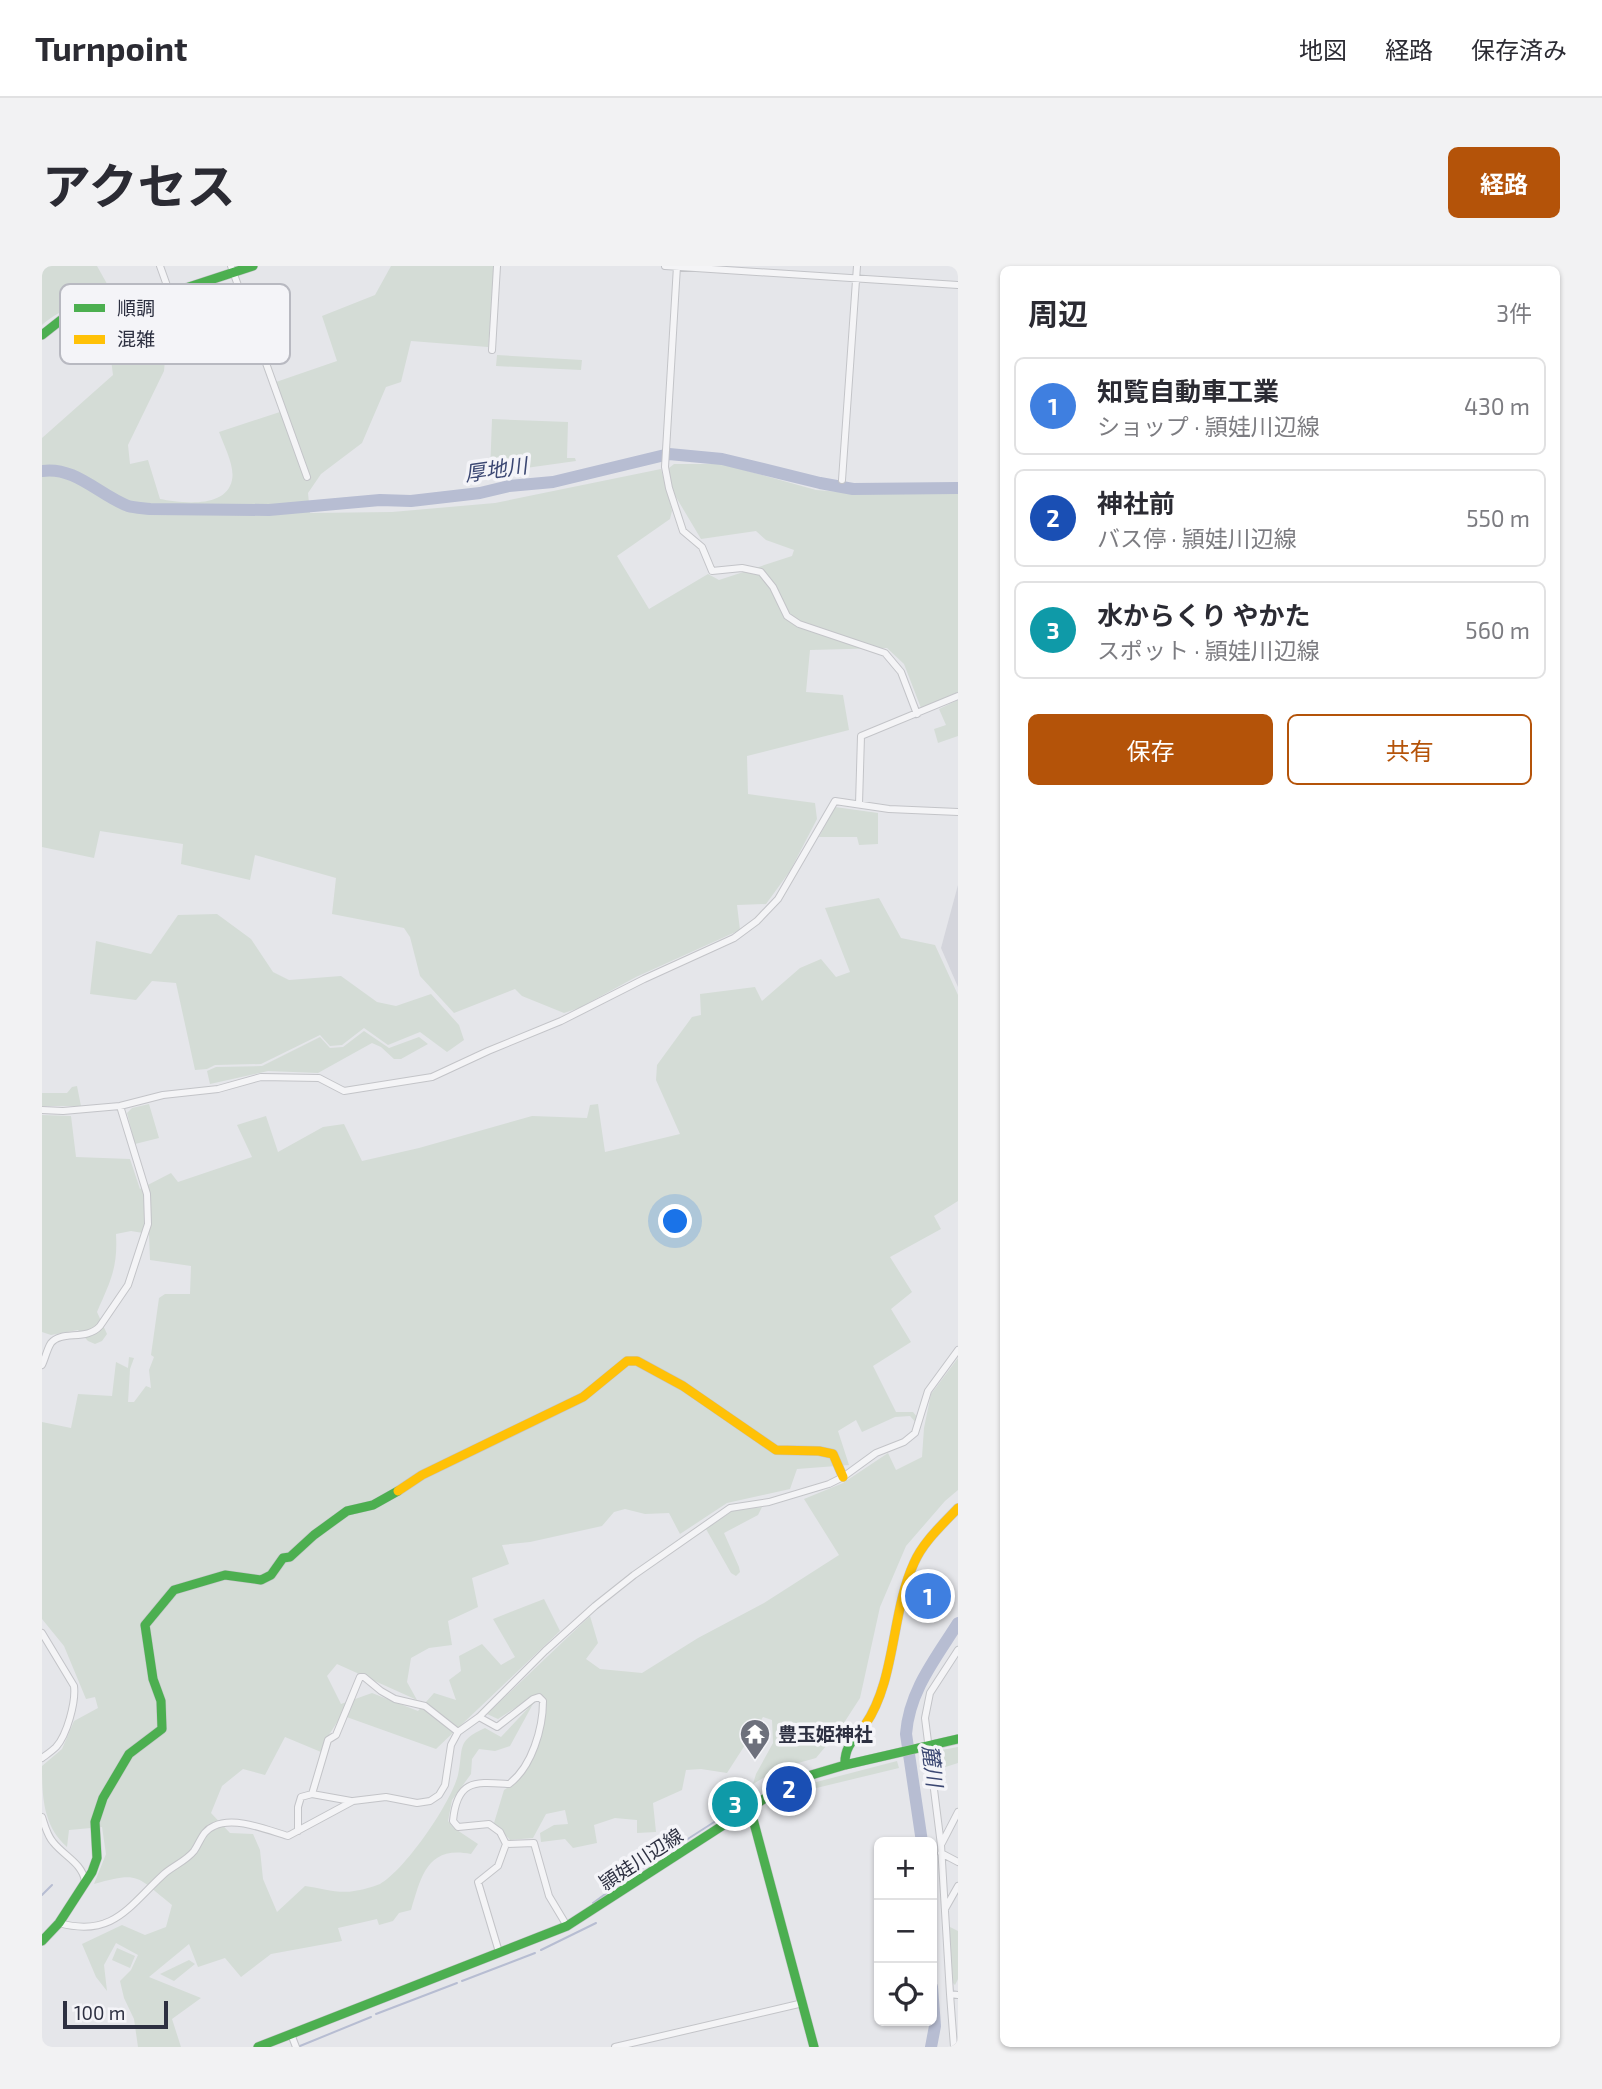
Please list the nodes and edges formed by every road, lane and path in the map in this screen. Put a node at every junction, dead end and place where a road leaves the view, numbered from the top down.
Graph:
1 (160, 266) edge
2 (253, 266) edge
3 (497, 266) edge
4 (666, 266) edge
5 (677, 266) edge
6 (857, 266) edge
7 (233, 269) edge
8 (856, 278) junction
9 (166, 284) edge
10 (195, 284) edge
11 (958, 285) edge
12 (60, 321) edge
13 (42, 334) edge
14 (492, 350) dead end
15 (267, 364) edge
16 (307, 477) dead end
17 (842, 480) dead end
18 (958, 696) edge
19 (917, 714) junction
20 (859, 804) junction
21 (958, 812) edge
22 (120, 1106) junction
23 (42, 1110) edge
24 (958, 1350) edge
25 (42, 1365) edge
26 (844, 1477) junction
27 (958, 1507) edge
28 (42, 1633) edge
29 (958, 1650) edge
30 (479, 1717) junction
31 (458, 1732) junction
32 (958, 1739) edge
33 (926, 1746) junction
34 (42, 1758) edge
35 (845, 1765) junction
36 (312, 1794) junction
37 (353, 1801) junction
38 (750, 1808) junction
39 (958, 1812) edge
40 (42, 1817) edge
41 (298, 1831) junction
42 (506, 1844) junction
43 (941, 1849) junction
44 (958, 1862) edge
45 (85, 1881) junction
46 (958, 1886) edge
47 (944, 1910) junction
48 (59, 1923) junction
49 (566, 1926) junction
50 (42, 1941) edge
51 (499, 1952) junction
52 (956, 1994) edge
53 (803, 2003) junction
54 (291, 2034) junction
55 (813, 2044) edge
56 (258, 2047) edge
57 (296, 2047) edge
58 (615, 2047) edge
59 (954, 2047) edge

1 - 9 street
2 - 7 street
3 - 14 street
4 - 5 street
5 - 8 street
5 - 19 street
6 - 8 street
7 - 10 street
8 - 11 street
8 - 17 street
12 - 13 street
15 - 16 street
18 - 19 street
19 - 20 street
20 - 21 street
20 - 22 street
22 - 23 street
22 - 25 street
24 - 26 street
26 - 30 street
26 - 45 street
27 - 35 street
28 - 34 street
29 - 33 street
30 - 31 street
30 - 42 street
31 - 36 street
31 - 37 street
32 - 33 street, 頴娃川辺線
33 - 35 street, 頴娃川辺線
33 - 43 street
35 - 38 street, 頴娃川辺線
36 - 37 street
36 - 41 street
37 - 41 street
38 - 49 street, 頴娃川辺線
38 - 53 street
39 - 43 street
40 - 45 street
41 - 48 street
42 - 49 street
42 - 51 street
43 - 44 street
43 - 47 street
45 - 48 street
46 - 47 street
47 - 52 street
48 - 50 street
49 - 51 street, 頴娃川辺線
51 - 54 street, 頴娃川辺線
52 - 59 street
53 - 55 street
53 - 58 street
54 - 56 street, 頴娃川辺線
54 - 57 street

